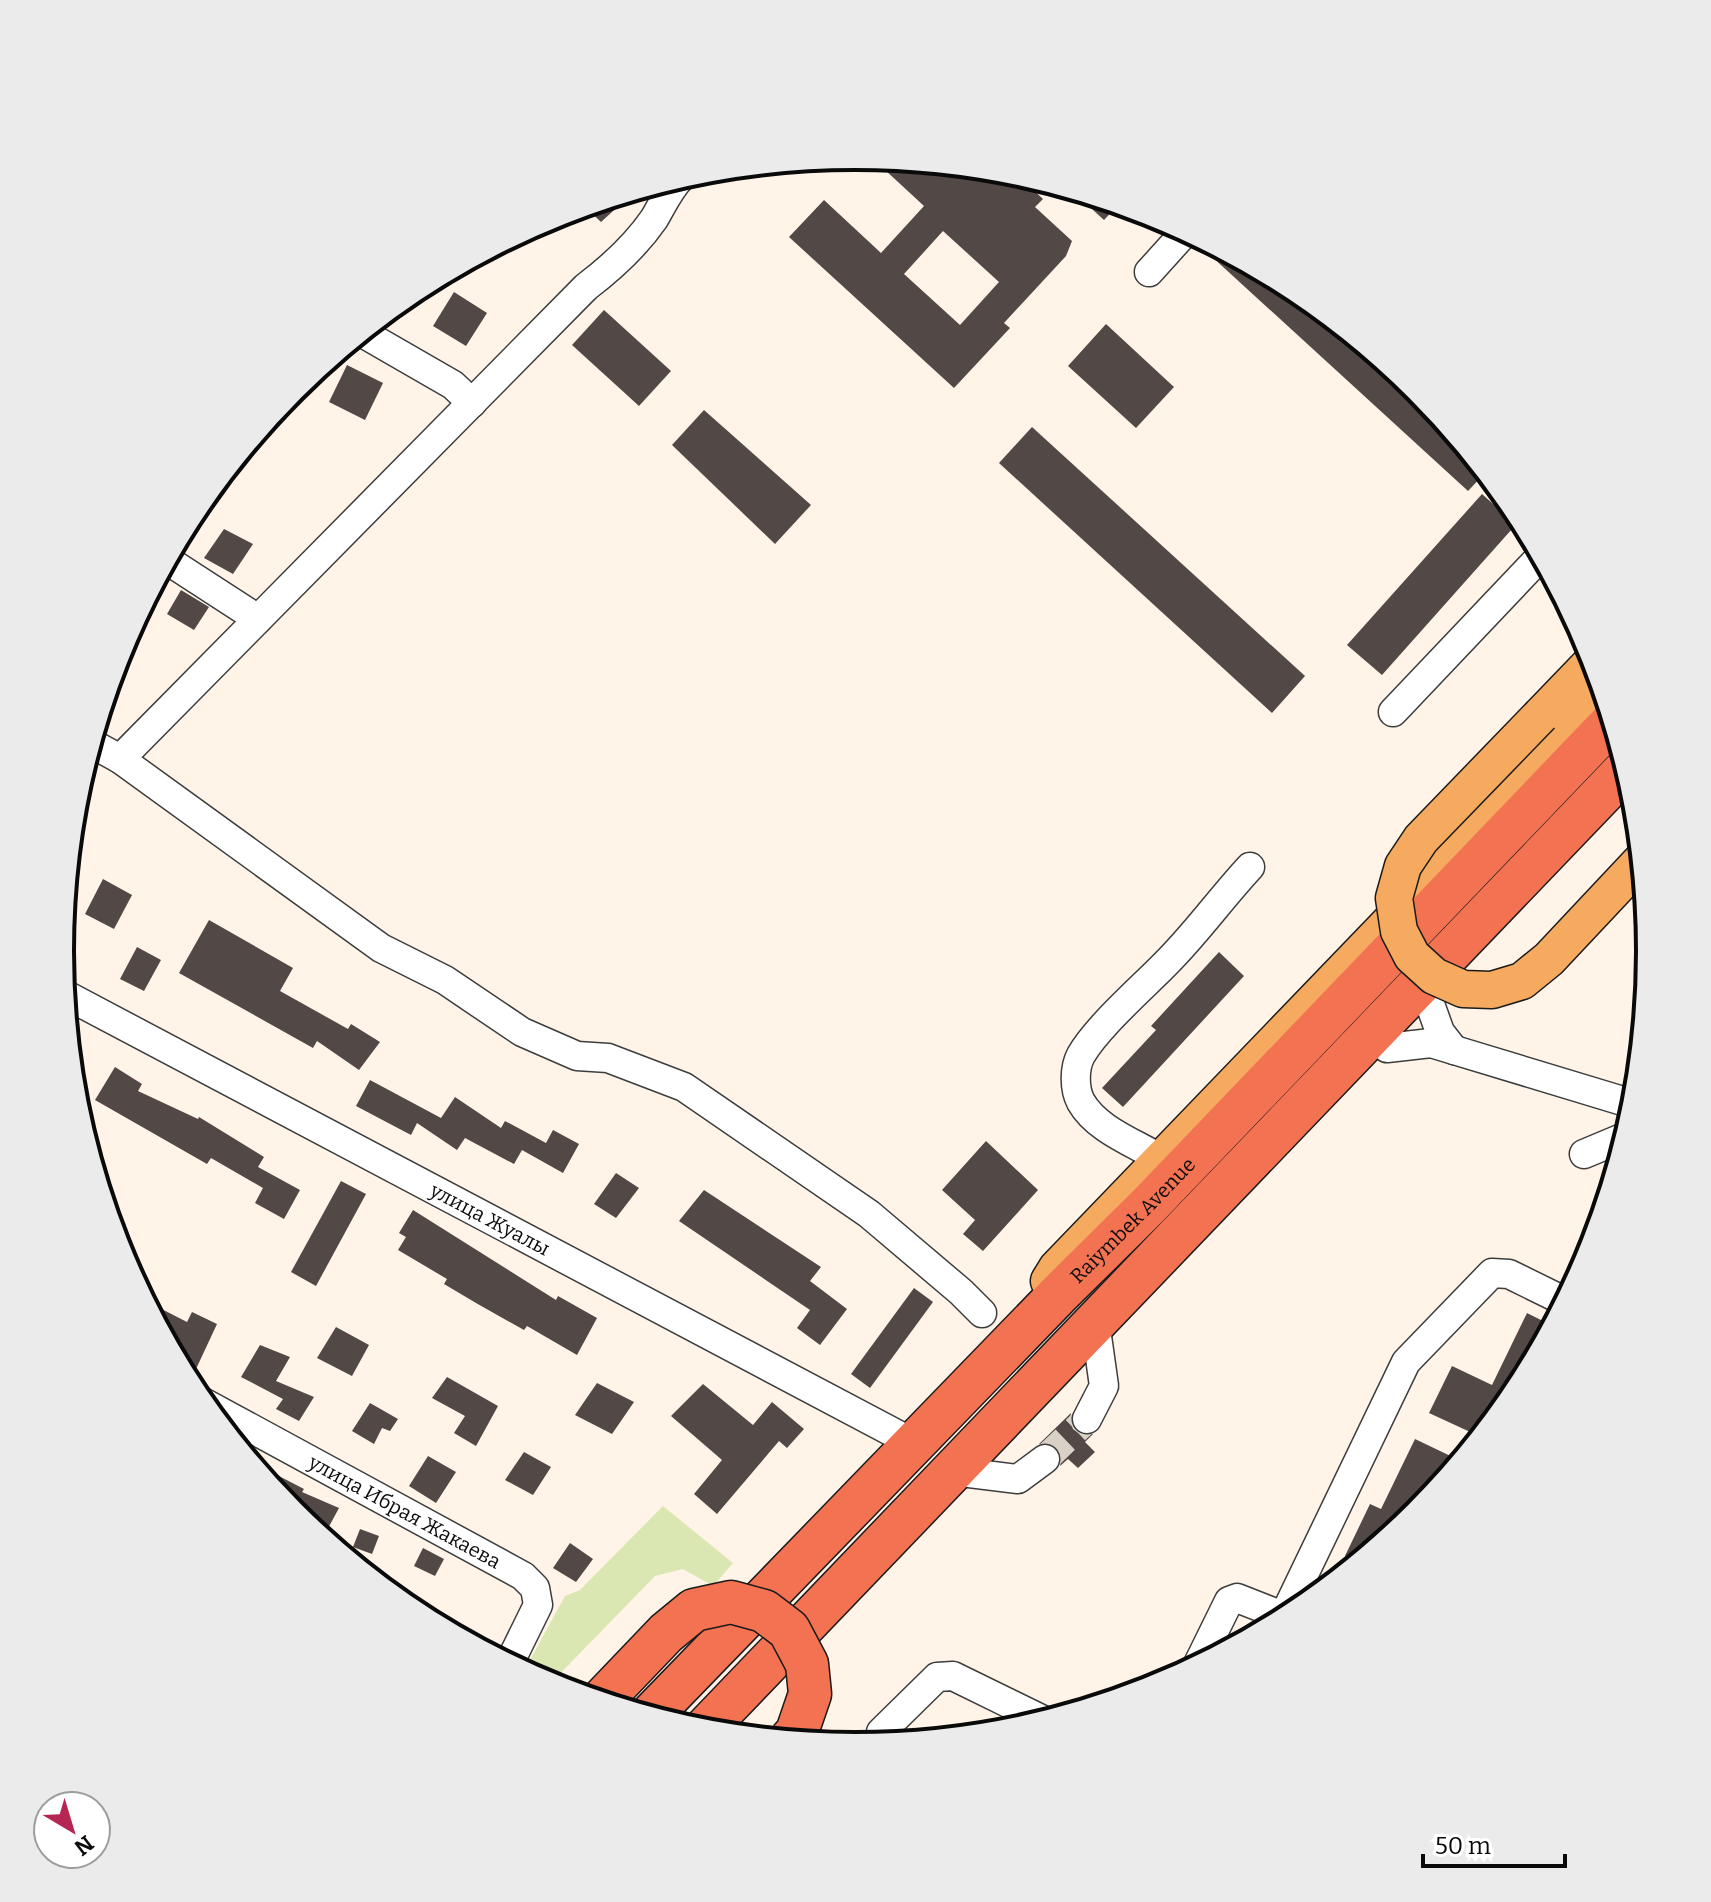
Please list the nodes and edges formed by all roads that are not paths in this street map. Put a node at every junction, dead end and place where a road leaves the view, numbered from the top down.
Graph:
1 (666, 193) edge
2 (1178, 240) edge
3 (1149, 272) dead end
4 (371, 338) edge
5 (472, 403) junction
6 (1534, 564) edge
7 (176, 566) edge
8 (258, 619) junction
9 (1585, 670) edge
10 (1598, 706) edge
11 (1393, 712) dead end
12 (1605, 730) edge
13 (101, 749) edge
14 (120, 759) junction
15 (1617, 778) edge
16 (1623, 803) edge
17 (1250, 867) dead end
18 (1632, 871) edge
19 (76, 1000) edge
20 (1430, 1004) junction
21 (1387, 1048) junction
22 (1454, 1050) junction
23 (1622, 1101) edge
24 (1613, 1142) edge
25 (1584, 1154) dead end
26 (1161, 1159) junction
27 (1556, 1297) edge
28 (982, 1313) dead end
29 (1095, 1322) junction
30 (1012, 1344) junction
31 (227, 1415) edge
32 (1087, 1419) tunnel mouth
33 (915, 1444) junction
34 (1045, 1459) tunnel mouth
35 (953, 1471) junction
36 (1291, 1600) edge
37 (1270, 1613) edge
38 (1205, 1650) edge
39 (514, 1654) edge
40 (609, 1693) edge
41 (659, 1707) edge
42 (1028, 1713) edge
43 (714, 1719) edge
44 (798, 1730) edge
45 (882, 1731) edge

1 - 5 street
2 - 3 street
4 - 5 street
5 - 8 street
6 - 11 street
7 - 8 street
8 - 14 street
9 - 18 main road, bridge
10 - 26 main road
12 - 30 highway, Raiymbek Avenue
13 - 14 street
14 - 28 street
15 - 29 highway, Raiymbek Avenue
16 - 20 main road
17 - 26 street
19 - 33 street, улица Жуалы
20 - 21 main road
20 - 22 street
21 - 22 street
21 - 29 main road
22 - 23 street
24 - 25 street
26 - 30 main road
27 - 36 street
29 - 32 street
29 - 35 highway, Raiymbek Avenue
30 - 33 highway, Raiymbek Avenue
31 - 39 street, улица Ибрая Жакаева
33 - 41 highway, Raiymbek Avenue
34 - 35 street
35 - 43 highway, Raiymbek Avenue
37 - 38 street
40 - 44 highway, bridge
42 - 45 street

